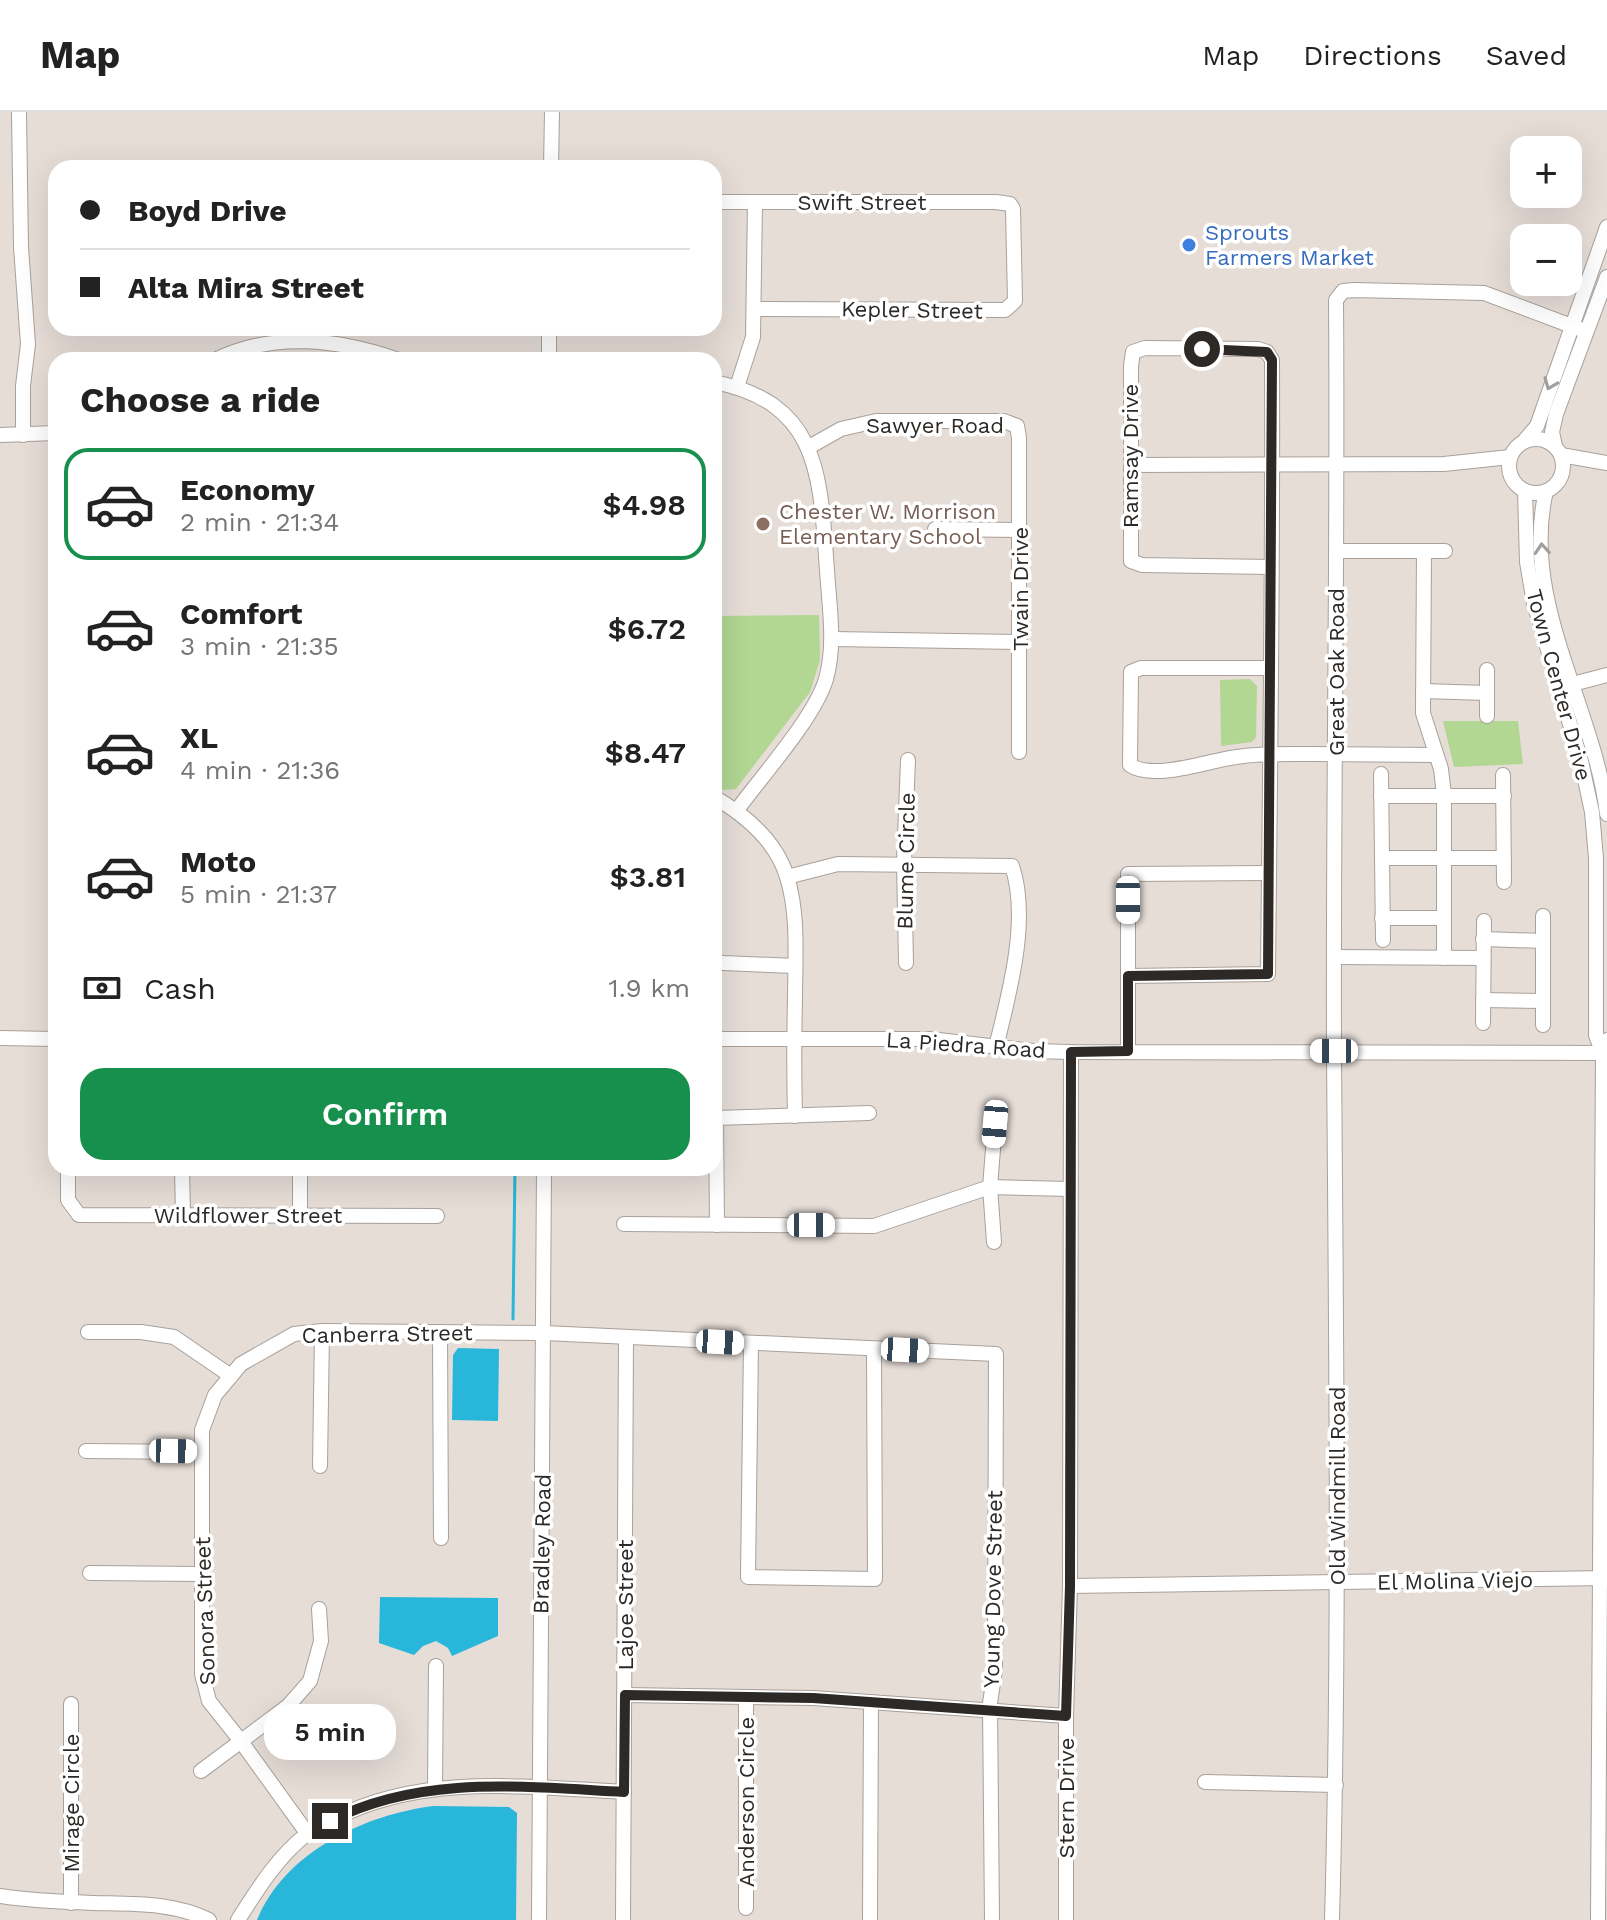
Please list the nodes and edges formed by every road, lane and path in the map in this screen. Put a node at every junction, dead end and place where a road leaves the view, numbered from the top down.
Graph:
1 (19, 112) edge
2 (552, 112) edge
3 (551, 160) edge
4 (722, 202) edge
5 (755, 203) junction
6 (1010, 204) joint
7 (1607, 227) edge
8 (1607, 277) edge
9 (754, 309) junction
10 (1580, 329) junction
11 (238, 352) edge
12 (374, 352) edge
13 (722, 384) edge
14 (737, 387) junction
15 (1017, 426) joint
16 (48, 433) edge
17 (0, 435) edge
18 (23, 435) junction
19 (1525, 440) junction
20 (809, 447) junction
21 (1558, 451) junction
22 (1510, 457) junction
23 (1444, 464) junction
24 (1131, 465) junction
25 (1607, 465) edge
26 (1272, 466) junction
27 (1337, 466) junction
28 (1509, 473) junction
29 (1562, 474) junction
30 (1525, 491) junction
31 (1546, 491) junction
32 (935, 529) dead end
33 (1019, 530) junction
34 (1337, 551) junction
35 (1424, 551) junction
36 (1445, 551) dead end
37 (1271, 567) junction
38 (832, 639) junction
39 (1020, 642) junction
40 (1271, 668) junction
41 (1487, 670) dead end
42 (1607, 675) edge
43 (1565, 686) junction
44 (1423, 691) junction
45 (1487, 693) junction
46 (1487, 716) dead end
47 (1019, 752) dead end
48 (1270, 754) junction
49 (1336, 754) junction
50 (1436, 755) junction
51 (908, 760) dead end
52 (1381, 774) dead end
53 (1503, 775) dead end
54 (1444, 795) junction
55 (1381, 796) junction
56 (1504, 796) junction
57 (722, 802) edge
58 (737, 810) junction
59 (1607, 814) edge
60 (1600, 830) edge
61 (1382, 858) junction
62 (1444, 858) junction
63 (1504, 858) junction
64 (904, 862) junction
65 (1269, 873) junction
66 (787, 877) junction
67 (1504, 882) dead end
68 (1543, 916) dead end
69 (1382, 918) junction
70 (1443, 918) junction
71 (1484, 921) dead end
72 (1483, 939) junction
73 (1383, 940) dead end
74 (1543, 941) junction
75 (1335, 957) junction
76 (1444, 958) junction
77 (1483, 958) junction
78 (722, 963) edge
79 (906, 963) dead end
80 (795, 966) junction
81 (1128, 976) junction
82 (1483, 1000) junction
83 (1543, 1001) junction
84 (1483, 1023) dead end
85 (1543, 1025) dead end
86 (0, 1038) edge
87 (48, 1039) edge
88 (722, 1039) edge
89 (794, 1039) junction
90 (996, 1047) junction
91 (1128, 1051) junction
92 (1334, 1051) junction
93 (1606, 1051) edge
94 (1071, 1052) junction
95 (869, 1113) dead end
96 (795, 1116) junction
97 (722, 1118) edge
98 (995, 1124) dead end
99 (68, 1176) edge
100 (182, 1176) edge
101 (300, 1176) edge
102 (544, 1176) edge
103 (716, 1176) edge
104 (990, 1187) junction
105 (1070, 1189) junction
106 (183, 1215) junction
107 (300, 1215) junction
108 (437, 1216) dead end
109 (624, 1224) dead end
110 (717, 1225) junction
111 (994, 1242) dead end
112 (322, 1331) junction
113 (88, 1332) dead end
114 (440, 1332) junction
115 (544, 1333) junction
116 (626, 1337) junction
117 (751, 1343) junction
118 (874, 1349) junction
119 (996, 1354) joint
120 (231, 1376) junction
121 (86, 1451) dead end
122 (202, 1452) junction
123 (320, 1466) dead end
124 (441, 1538) dead end
125 (90, 1573) dead end
126 (201, 1574) junction
127 (1604, 1578) edge
128 (1337, 1583) junction
129 (1070, 1586) junction
130 (319, 1609) dead end
131 (436, 1666) dead end
132 (625, 1695) junction
133 (746, 1697) junction
134 (871, 1702) junction
135 (71, 1704) dead end
136 (990, 1710) junction
137 (1066, 1716) junction
138 (240, 1740) junction
139 (201, 1771) dead end
140 (1205, 1782) dead end
141 (1336, 1785) junction
142 (435, 1788) junction
143 (540, 1788) junction
144 (624, 1792) junction
145 (307, 1833) junction
146 (0, 1896) edge
147 (71, 1903) junction
148 (746, 1908) dead end
149 (209, 1920) edge
150 (238, 1920) edge
151 (539, 1920) edge
152 (623, 1920) edge
153 (870, 1920) edge
154 (992, 1920) edge
155 (1066, 1920) edge
156 (1332, 1920) edge
157 (1598, 1920) edge

1 - 18 street
2 - 3 street
4 - 5 street, Swift Street
5 - 6 street, Swift Street
5 - 9 street
6 - 9 street, Kepler Street
7 - 10 street
8 - 10 street
9 - 14 street
10 -> 19 street
10 - 21 street
10 - 27 street, Great Oak Road
11 - 12 street
13 - 14 street
14 - 20 street
15 - 20 street, Sawyer Road
15 - 33 street, Twain Drive
16 - 18 street
17 - 18 street
19 - 21 street
19 - 22 street
20 - 38 street
21 - 25 street
21 - 29 street
22 - 23 street
22 - 28 street
23 - 27 street
23 - 28 street
24 - 26 street
24 - 26 street, Ramsay Drive
24 - 37 street, Ramsay Drive
25 - 29 street
26 - 27 street
26 - 37 street
27 - 34 street, Great Oak Road
28 - 30 street
29 - 31 street
30 - 31 street
30 - 43 street, Town Center Drive
43 -> 31 street, Town Center Drive
32 - 33 street
33 - 39 street, Twain Drive
34 - 35 street
34 - 49 street, Great Oak Road
35 - 36 street
35 - 44 street
37 - 40 street
38 - 39 street
38 - 58 street
39 - 47 street, Twain Drive
40 - 48 street
40 - 48 street
41 - 45 street
42 - 43 street
43 - 59 street, Town Center Drive
43 - 60 street, Town Center Drive
44 - 45 street
44 - 50 street
45 - 46 street
48 - 49 street
48 - 65 street
49 - 50 street
49 - 75 street, Great Oak Road
50 - 54 street
51 - 64 street, Blume Circle
52 - 55 street
53 - 56 street
54 - 55 street
54 - 56 street
54 - 62 street
55 - 61 street
56 - 63 street
57 - 58 street
58 - 66 street
60 - 93 street, Town Center Drive
61 - 62 street
61 - 69 street
62 - 63 street
62 - 70 street
63 - 67 street
64 - 66 street
64 - 79 street, Blume Circle
64 - 90 street
65 - 81 street
65 - 81 street
66 - 80 street
68 - 74 street
69 - 70 street
69 - 73 street
70 - 76 street
71 - 72 street
72 - 74 street
72 - 77 street
74 - 83 street
75 - 76 street
75 - 92 street, Great Oak Road
76 - 77 street
77 - 82 street
78 - 80 street
80 - 89 street
81 - 91 street
82 - 83 street
82 - 84 street
83 - 85 street
86 - 87 street
88 - 89 street, La Piedra Road
89 - 90 street, La Piedra Road
89 - 96 street
90 - 94 street, La Piedra Road
91 - 92 street, La Piedra Road
91 - 94 street, La Piedra Road
92 - 93 street, La Piedra Road
92 - 128 street, Old Windmill Road
93 - 127 street, Town Center Drive
94 - 105 street, Stern Drive
95 - 96 street
96 - 97 street
98 - 104 street
99 - 106 street, Wildflower Street
100 - 106 street
101 - 107 street
102 - 115 street, Bradley Road
103 - 110 street
104 - 105 street
104 - 110 street
104 - 111 street
105 - 129 street, Stern Drive
106 - 107 street, Wildflower Street
107 - 108 street, Wildflower Street
109 - 110 street
112 - 114 street, Canberra Street
112 - 120 street, Canberra Street
112 - 123 street
113 - 120 street
114 - 115 street, Canberra Street
114 - 124 street
115 - 116 street, Canberra Street
115 - 143 street, Bradley Road
116 - 117 street, Canberra Street
116 - 132 street, Lajoe Street
117 - 118 street, Canberra Street
117 - 118 street
118 - 119 street, Canberra Street
119 - 136 street, Young Dove Street
120 - 122 street, Canberra Street
121 - 122 street
122 - 126 street, Sonora Street
125 - 126 street
126 - 138 street, Sonora Street
127 - 128 street, El Molina Viejo
127 - 157 street, Town Center Drive
128 - 129 street, El Molina Viejo
128 - 141 street, Old Windmill Road
129 - 137 street, Stern Drive
130 - 138 street
131 - 142 street
132 - 133 street
132 - 144 street, Lajoe Street
133 - 134 street
133 - 148 street, Anderson Circle
134 - 136 street
134 - 153 street
135 - 147 street, Mirage Circle
136 - 137 street
136 - 154 street, Young Dove Street
137 - 155 street, Stern Drive
138 - 139 street
138 - 145 street, Sonora Street
140 - 141 street
141 - 156 street, Old Windmill Road
142 - 143 street
142 - 145 street
143 - 144 street
143 - 151 street, Bradley Road
144 - 152 street, Lajoe Street
145 - 150 street
146 - 147 street
147 - 149 street

